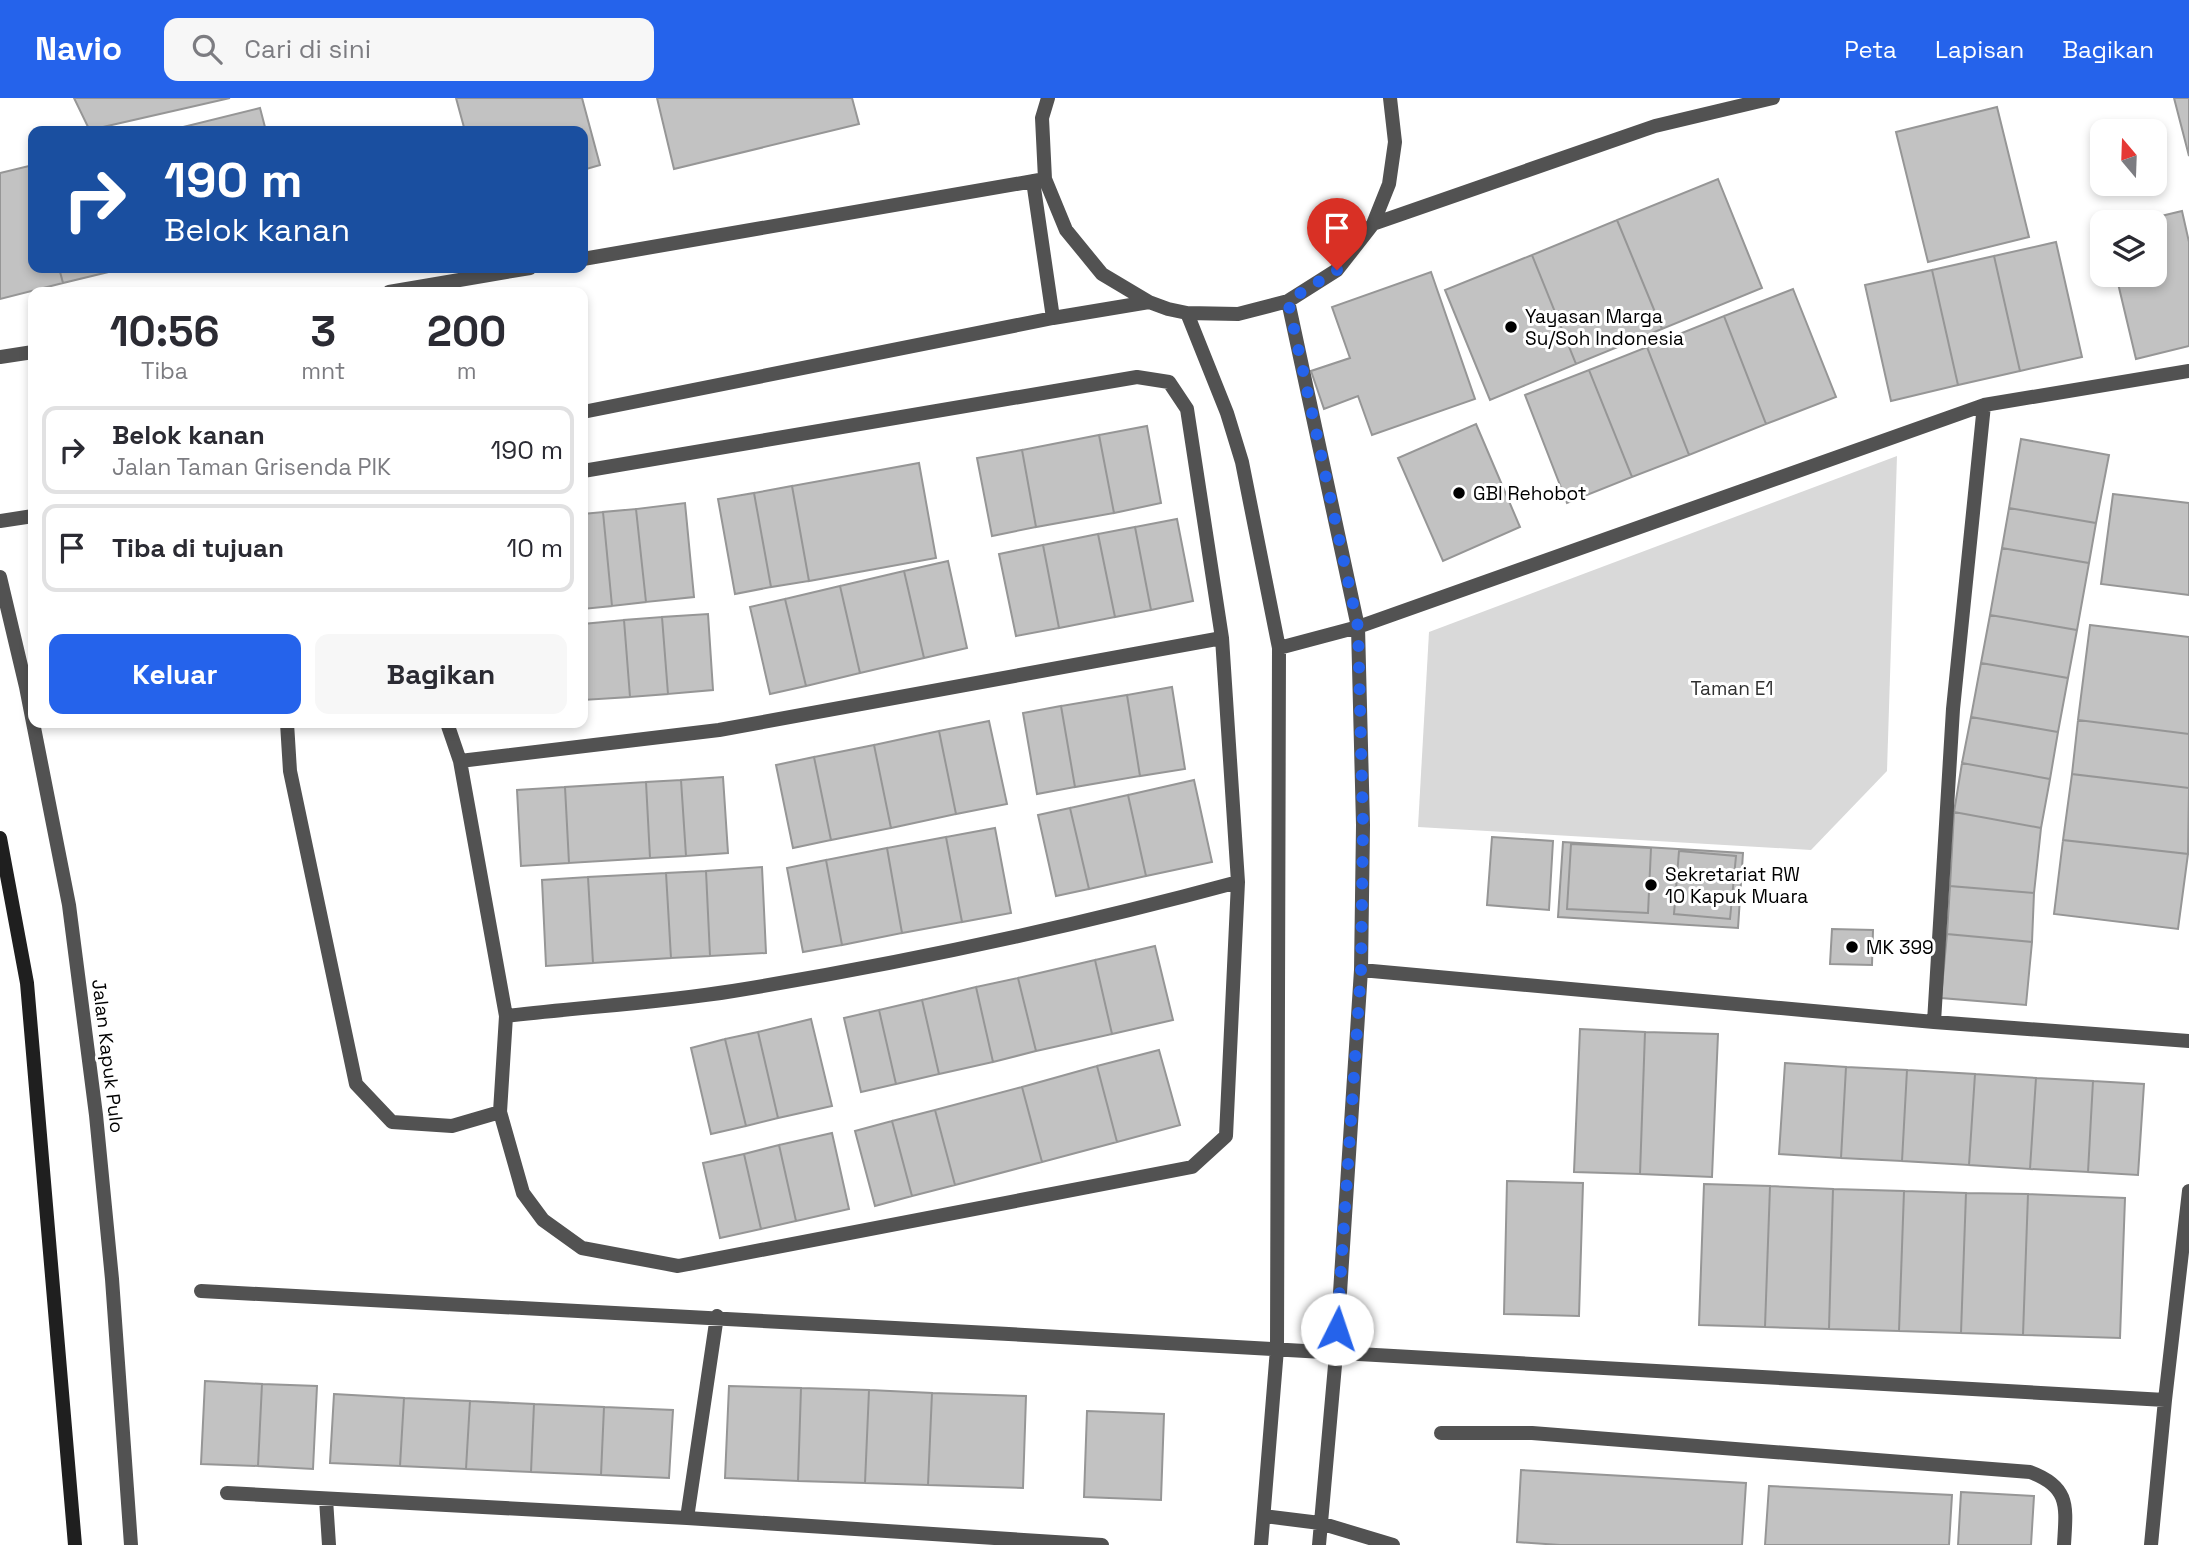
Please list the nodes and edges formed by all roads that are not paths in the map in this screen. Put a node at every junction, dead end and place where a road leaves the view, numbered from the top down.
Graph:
1 (1048, 98) edge
2 (1390, 98) edge
3 (1773, 98) edge
4 (1039, 180) junction
5 (1373, 224) junction
6 (588, 258) edge
7 (501, 273) edge
8 (418, 287) edge
9 (1288, 301) junction
10 (1149, 302) junction
11 (1187, 313) junction
12 (1053, 318) junction
13 (28, 353) edge
14 (0, 357) edge
15 (2189, 372) edge
16 (1984, 405) junction
17 (588, 411) edge
18 (588, 470) edge
19 (28, 517) edge
20 (0, 521) edge
21 (0, 577) edge
22 (1358, 627) junction
23 (1222, 638) junction
24 (1279, 648) junction
25 (28, 697) edge
26 (34, 728) edge
27 (287, 728) edge
28 (449, 728) edge
29 (460, 761) junction
30 (0, 838) edge
31 (1238, 882) junction
32 (1361, 970) junction
33 (506, 1016) junction
34 (1934, 1022) junction
35 (2189, 1041) edge
36 (500, 1112) junction
37 (2189, 1191) edge
38 (201, 1291) dead end
39 (717, 1316) junction
40 (1277, 1349) junction
41 (1336, 1354) junction
42 (2165, 1400) junction
43 (1441, 1433) dead end
44 (227, 1493) dead end
45 (326, 1499) junction
46 (1264, 1516) junction
47 (687, 1518) junction
48 (1320, 1523) junction
49 (1048, 1543) edge
50 (75, 1545) edge
51 (131, 1545) edge
52 (328, 1545) edge
53 (1102, 1545) edge
54 (1261, 1545) edge
55 (1319, 1545) edge
56 (1393, 1545) edge
57 (2064, 1545) edge
58 (2151, 1545) edge

1 - 4 street
2 - 5 street
3 - 5 street
4 - 6 street
4 - 10 street
4 - 12 street
5 - 9 street
7 - 8 street
9 - 11 street
9 - 22 street
10 - 11 street
10 - 12 street
11 - 24 street
12 - 17 street
13 - 14 street
15 - 16 street
16 - 22 street
16 - 34 street
18 - 23 street
19 - 20 street
21 - 25 street, Jalan Kapuk Pulo
22 - 24 street
22 - 32 street
23 - 29 street
23 - 31 street
24 - 40 street
26 - 51 street, Jalan Kapuk Pulo
27 - 36 street
28 - 29 street
29 - 33 street
30 - 50 main road
31 - 33 street
31 - 36 street
32 - 34 street
32 - 41 street
33 - 36 street
34 - 35 street
37 - 42 street
38 - 39 street
39 - 40 street
39 - 47 street
40 - 41 street
40 - 46 street
41 - 42 street
41 - 48 street
42 - 58 street
43 - 57 street
44 - 45 street
45 - 47 street
45 - 52 street
46 - 48 street
46 - 54 street
47 - 49 street
48 - 55 street
48 - 56 street
49 - 53 street

